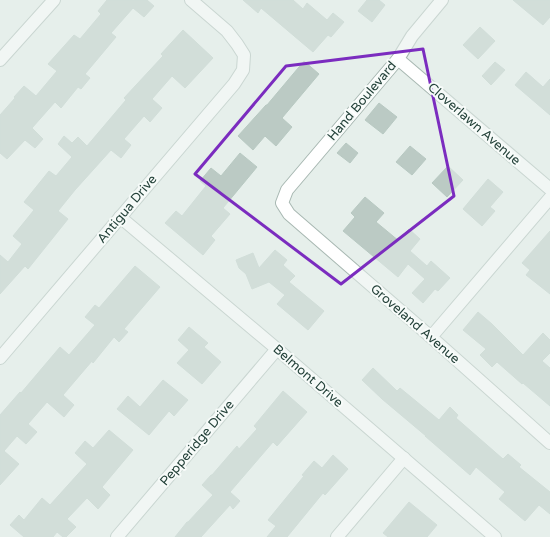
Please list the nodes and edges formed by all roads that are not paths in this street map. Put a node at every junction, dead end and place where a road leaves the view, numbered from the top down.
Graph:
1 (54, 0) edge
2 (192, 0) edge
3 (442, 0) edge
4 (398, 58) junction
5 (0, 60) edge
6 (550, 190) edge
7 (550, 198) edge
8 (282, 203) joint
9 (120, 217) junction
10 (431, 337) junction
11 (277, 349) junction
12 (0, 358) edge
13 (550, 443) edge
14 (404, 458) junction
15 (117, 537) edge
16 (337, 537) edge
17 (495, 537) edge

1 - 5 street
2 - 9 street, Antigua Drive
3 - 4 street, Hand Boulevard
4 - 6 street, Cloverlawn Avenue
4 - 8 street, Hand Boulevard
7 - 10 street
8 - 10 street, Groveland Avenue
9 - 11 street, Belmont Drive
9 - 12 street, Antigua Drive
10 - 13 street, Groveland Avenue
11 - 14 street, Belmont Drive
11 - 15 street, Pepperidge Drive
14 - 16 street
14 - 17 street, Belmont Drive

